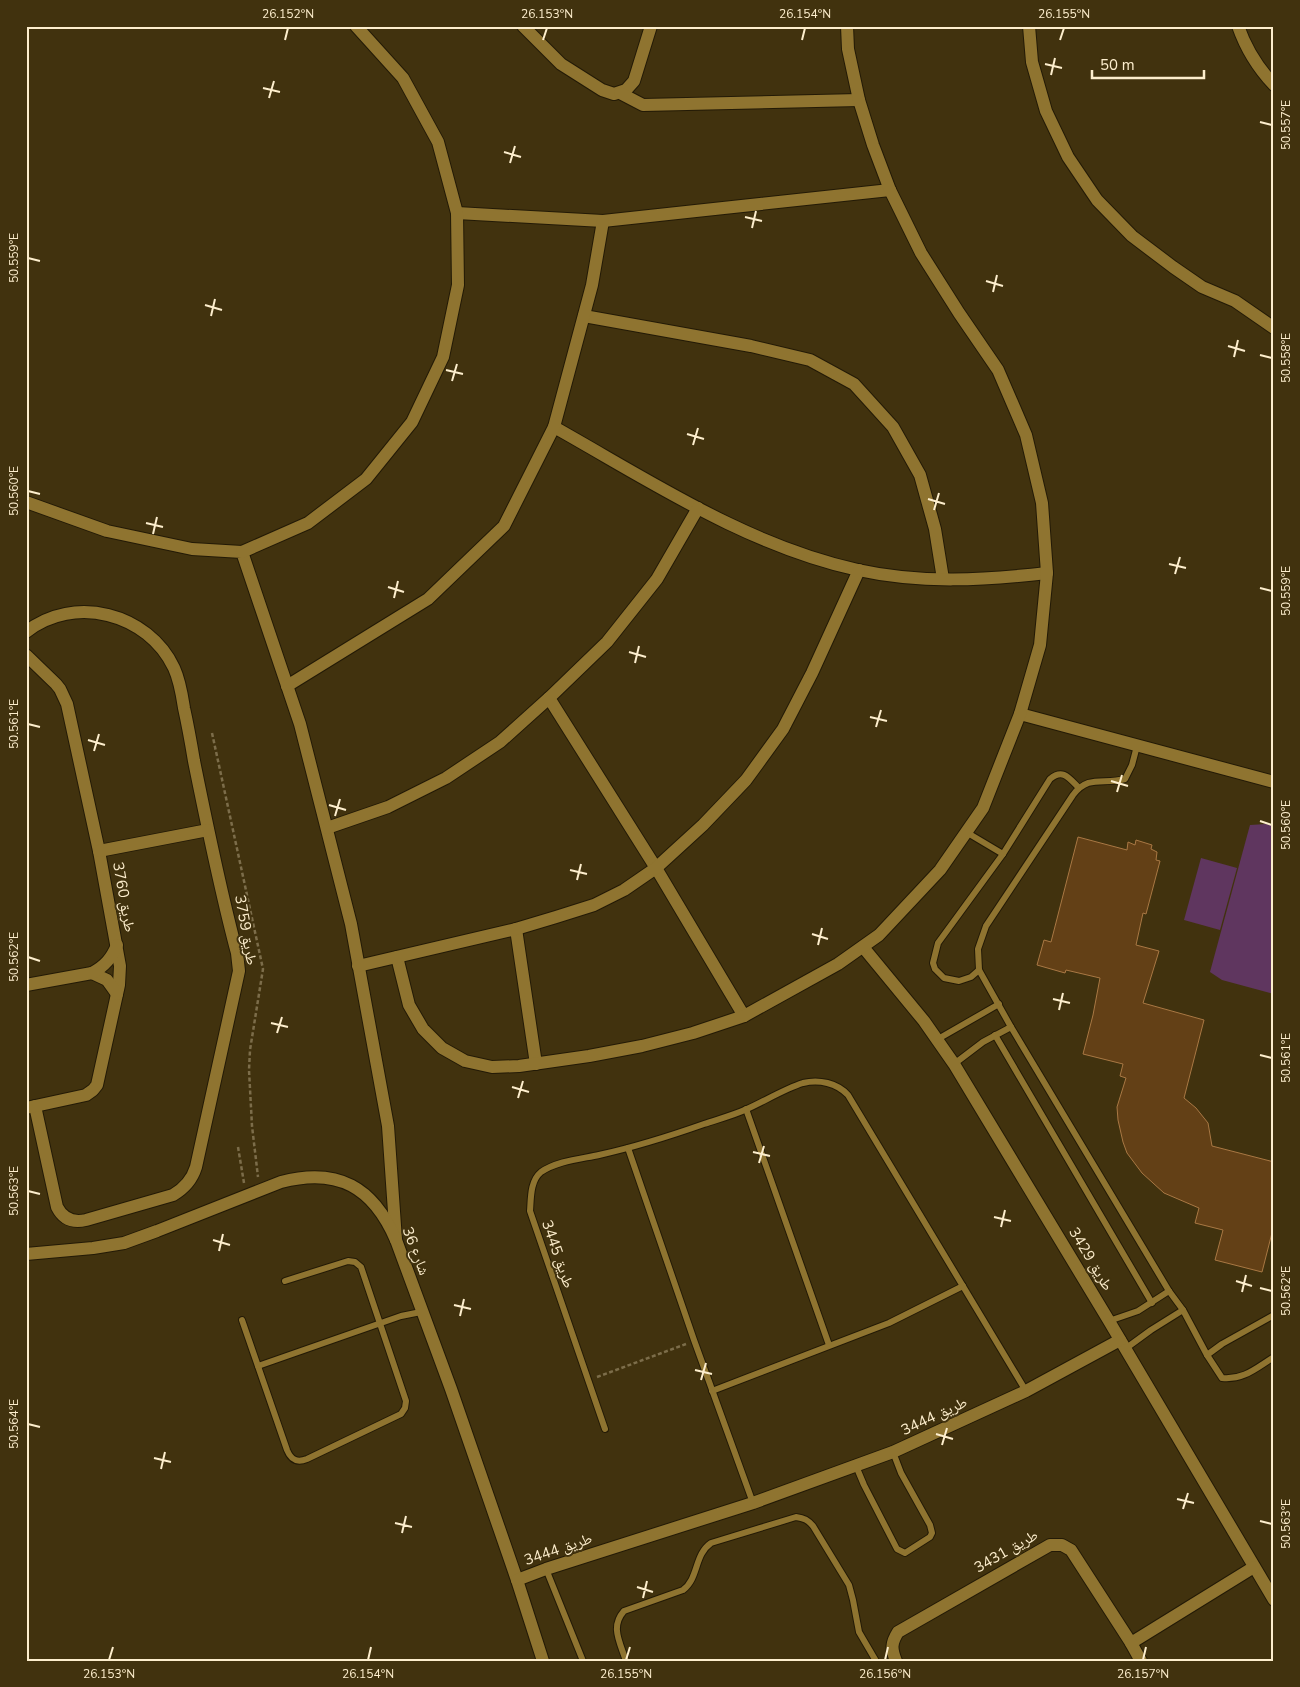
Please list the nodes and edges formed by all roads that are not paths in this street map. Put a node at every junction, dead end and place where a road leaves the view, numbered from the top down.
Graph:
1 (356, 26) edge
2 (523, 26) edge
3 (650, 26) edge
4 (847, 26) edge
5 (1029, 26) edge
6 (1238, 26) edge
7 (1274, 85) edge
8 (620, 93) junction
9 (858, 100) junction
10 (890, 190) junction
11 (457, 212) junction
12 (604, 221) junction
13 (584, 316) junction
14 (1274, 328) edge
15 (554, 427) junction
16 (26, 502) edge
17 (698, 508) junction
18 (242, 552) junction
19 (859, 570) junction
20 (1047, 573) junction
21 (943, 579) junction
22 (26, 632) edge
23 (26, 655) edge
24 (287, 686) junction
25 (549, 698) junction
26 (1020, 714) junction
27 (1137, 746) junction
28 (1274, 782) edge
29 (1079, 788) junction
30 (326, 828) junction
31 (208, 830) junction
32 (966, 832) junction
33 (99, 851) junction
34 (1003, 854) junction
35 (656, 868) junction
36 (516, 929) junction
37 (117, 945) junction
38 (863, 946) junction
39 (397, 957) junction
40 (358, 966) junction
41 (979, 970) junction
42 (92, 973) junction
43 (26, 985) edge
44 (117, 994) junction
45 (999, 1004) junction
46 (744, 1016) junction
47 (1011, 1027) junction
48 (995, 1035) junction
49 (938, 1040) junction
50 (536, 1064) junction
51 (954, 1064) junction
52 (31, 1107) edge
53 (746, 1110) junction
54 (628, 1148) junction
55 (396, 1240) junction
56 (26, 1254) edge
57 (285, 1281) dead end
58 (963, 1286) junction
59 (1169, 1291) junction
60 (1152, 1303) junction
61 (1183, 1310) junction
62 (421, 1312) junction
63 (1274, 1315) edge
64 (242, 1320) dead end
65 (1109, 1322) junction
66 (379, 1323) junction
67 (1122, 1344) junction
68 (829, 1345) junction
69 (1207, 1355) junction
70 (1274, 1357) edge
71 (258, 1366) junction
72 (1026, 1391) junction
73 (712, 1392) junction
74 (605, 1430) dead end
75 (893, 1452) junction
76 (856, 1466) junction
77 (753, 1503) junction
78 (1254, 1567) junction
79 (546, 1569) junction
80 (517, 1580) junction
81 (1274, 1600) edge
82 (1131, 1643) junction
83 (543, 1661) edge
84 (583, 1661) edge
85 (626, 1661) edge
86 (876, 1661) edge
87 (896, 1661) edge
88 (1141, 1661) edge

1 - 11 street
2 - 8 street
3 - 8 street
4 - 9 street
5 - 14 street
6 - 7 street
8 - 9 street
9 - 10 street
10 - 12 street
10 - 20 street
11 - 12 street
11 - 18 street
12 - 13 street
13 - 15 street
13 - 21 street
15 - 17 street
15 - 24 street
16 - 18 street
17 - 19 street
17 - 25 street
18 - 24 street
19 - 21 street
19 - 35 street
20 - 21 street
20 - 26 street
22 - 31 street, طريق 3759
23 - 33 street, طريق 3760
24 - 30 street
25 - 30 street
25 - 35 street
26 - 27 street
26 - 32 street
27 - 28 street
27 - 29 lane
29 - 34 lane
29 - 41 lane
30 - 40 street
31 - 33 street
31 - 52 street, طريق 3759
32 - 34 lane
32 - 38 street
33 - 37 street, طريق 3760
34 - 41 lane
35 - 36 street
35 - 46 street
36 - 39 street
36 - 50 street
37 - 42 street
37 - 44 street, طريق 3760
38 - 46 street
38 - 49 street, طريق 3429
39 - 40 street
39 - 50 street
40 - 55 street
41 - 45 lane
42 - 43 street
42 - 44 street
44 - 52 street, طريق 3760
45 - 47 lane
45 - 49 lane
46 - 50 street
47 - 48 lane
47 - 59 lane
48 - 51 lane
48 - 60 lane
49 - 51 street, طريق 3429
51 - 65 street, طريق 3429
53 - 54 lane, طريق 3445
53 - 58 lane, طريق 3445
53 - 68 lane
54 - 73 lane
54 - 74 lane, طريق 3445
55 - 56 street, شارع 36
55 - 62 street, شارع 36
57 - 66 lane
58 - 68 lane
58 - 72 lane, طريق 3445
59 - 60 lane
59 - 61 lane
60 - 65 lane
61 - 67 lane
61 - 69 lane
62 - 66 lane
62 - 80 street, شارع 36
63 - 69 lane
64 - 71 lane
65 - 67 street, طريق 3429
66 - 71 lane
66 - 71 lane
67 - 72 street, طريق 3444
67 - 78 street, طريق 3429
68 - 73 lane
69 - 70 lane
72 - 75 street, طريق 3444
73 - 77 lane
75 - 76 street, طريق 3444
75 - 76 lane
76 - 77 street, طريق 3444
77 - 79 street, طريق 3444
78 - 81 street, طريق 3429
78 - 82 street
79 - 80 street, طريق 3444
79 - 84 lane
80 - 83 street, شارع 36
82 - 87 street, طريق 3431
82 - 88 street, طريق 3431
85 - 86 lane

